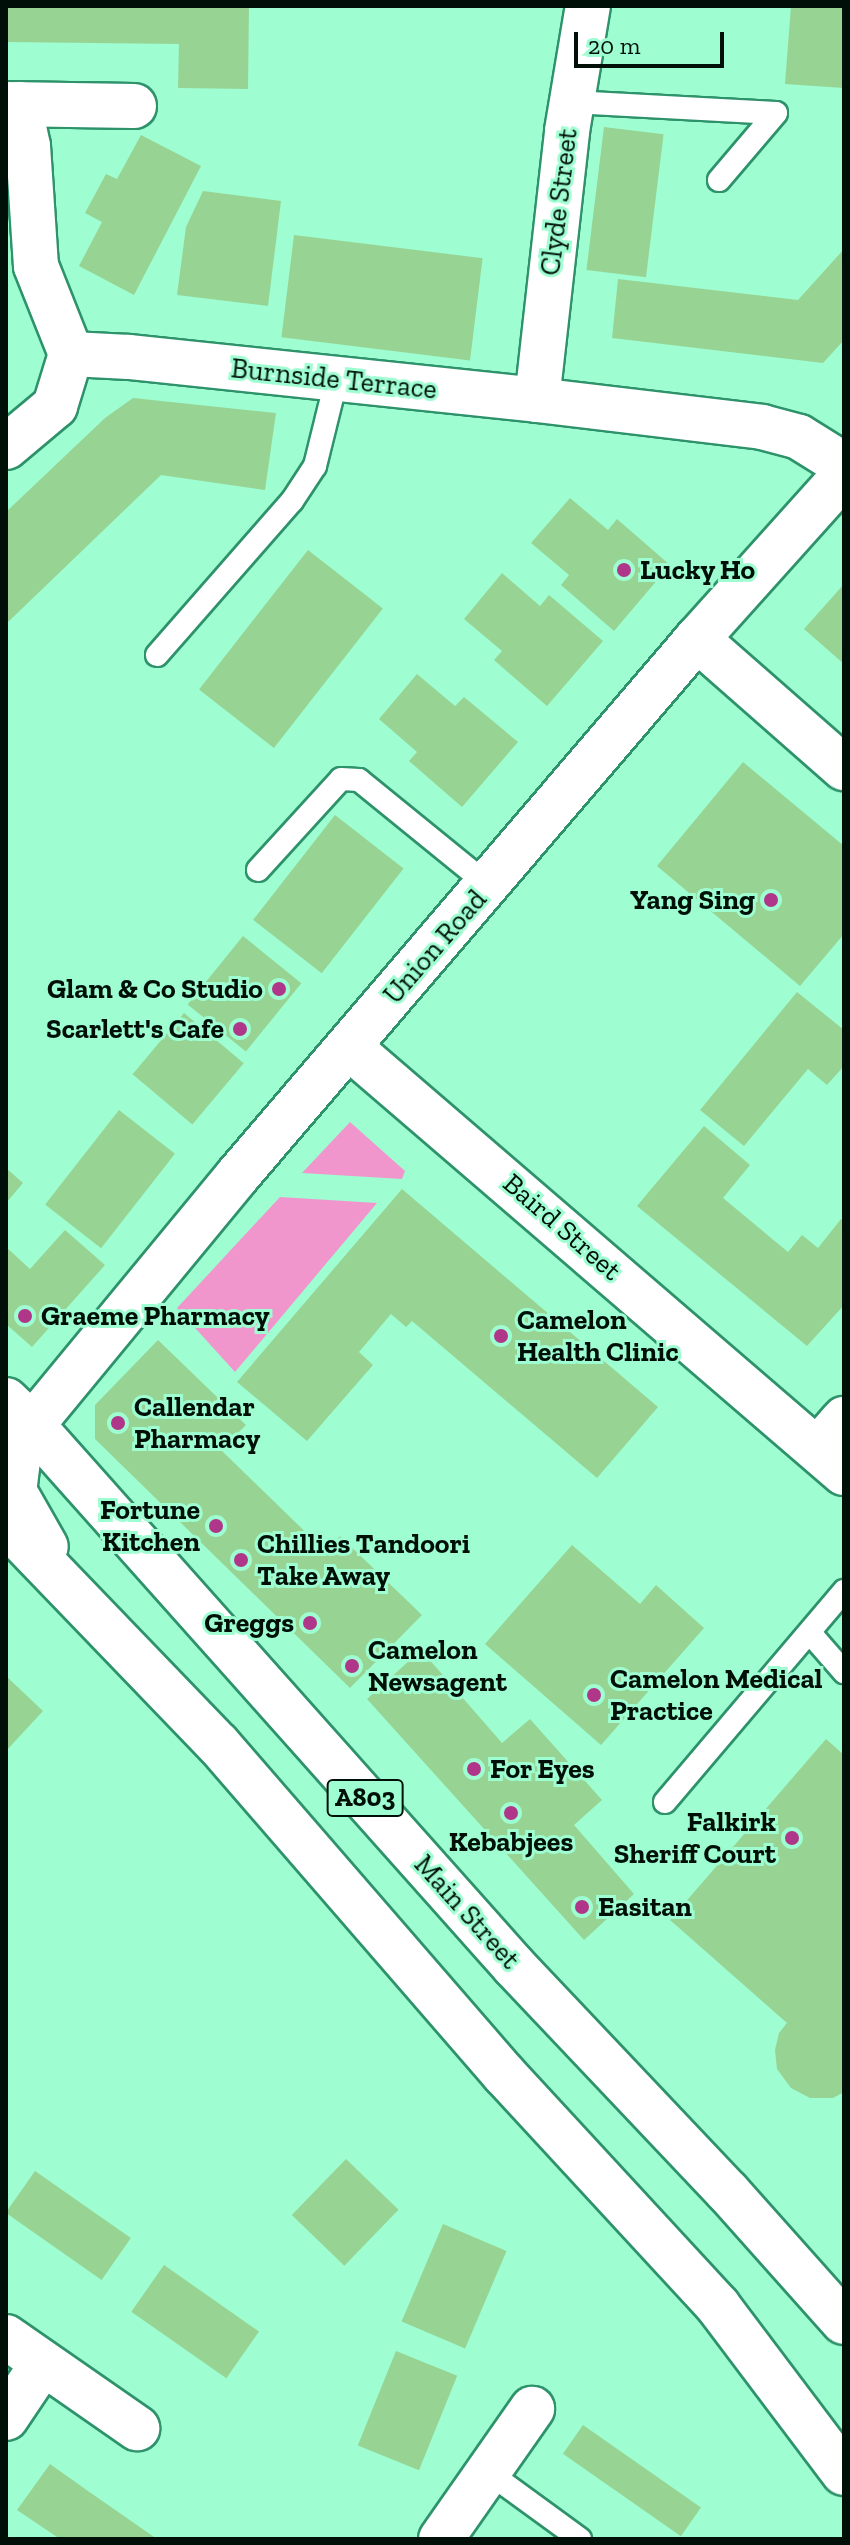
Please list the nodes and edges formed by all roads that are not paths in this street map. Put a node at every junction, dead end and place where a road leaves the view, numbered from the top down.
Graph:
1 (588, 6) edge
2 (572, 102) junction
3 (12, 104) edge
4 (134, 106) dead end
5 (719, 180) dead end
6 (71, 354) junction
7 (336, 381) junction
8 (537, 400) junction
9 (6, 447) edge
10 (844, 465) edge
11 (844, 475) edge
12 (697, 639) junction
13 (157, 655) dead end
14 (844, 768) edge
15 (258, 870) dead end
16 (488, 885) junction
17 (349, 1047) junction
18 (19, 1412) edge
19 (835, 1447) edge
20 (6, 1524) edge
21 (69, 1587) junction
22 (844, 1591) edge
23 (810, 1633) junction
24 (844, 1672) edge
25 (665, 1802) dead end
26 (844, 2322) edge
27 (6, 2337) edge
28 (43, 2363) junction
29 (532, 2409) dead end
30 (6, 2418) edge
31 (137, 2428) dead end
32 (488, 2472) junction
33 (844, 2473) edge
34 (441, 2539) edge
35 (580, 2539) edge

1 - 2 street, Clyde Street
2 - 5 lane
2 - 8 street, Clyde Street
3 - 4 street
3 - 6 street
6 - 7 street, Burnside Terrace
6 - 9 street
7 - 8 street, Burnside Terrace
7 - 13 lane
8 - 10 street, Burnside Terrace
11 - 12 street, Union Road
12 - 14 street
12 - 16 street, Union Road
15 - 16 lane
16 - 17 street, Union Road
17 - 18 street, Union Road
17 - 19 street, Baird Street
18 - 21 street, A803
18 - 26 street, Main Street / A803
20 - 21 street, A803
21 - 33 street, A803
22 - 23 lane
23 - 24 lane
23 - 25 lane
27 - 28 street
28 - 30 street
28 - 31 street
29 - 32 street
32 - 34 street
32 - 35 lane

